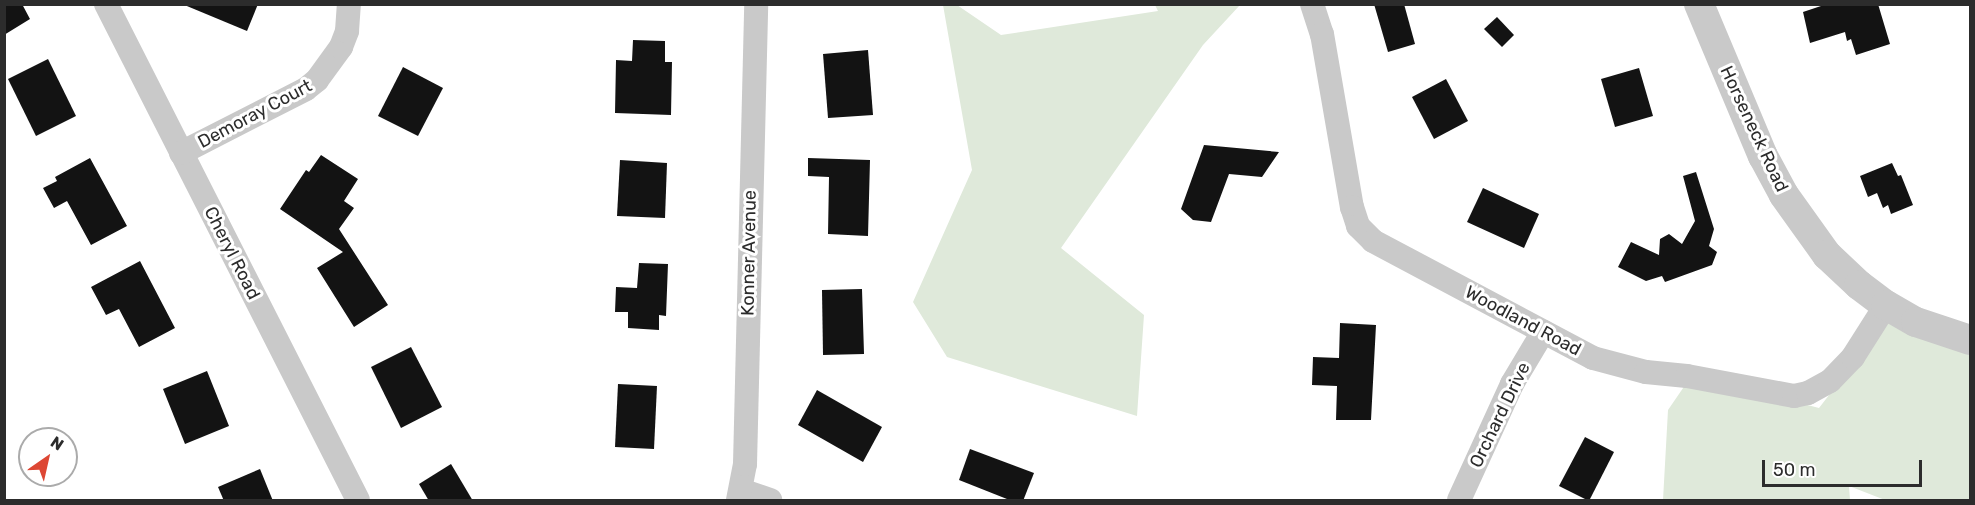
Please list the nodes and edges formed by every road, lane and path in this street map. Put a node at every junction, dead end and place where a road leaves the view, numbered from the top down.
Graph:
1 (106, 4) edge
2 (349, 4) edge
3 (756, 4) edge
4 (1312, 4) edge
5 (1699, 4) edge
6 (181, 153) junction
7 (1886, 305) junction
8 (1543, 332) junction
9 (1971, 340) edge
10 (739, 495) edge
11 (358, 501) edge
12 (770, 501) edge
13 (1459, 501) edge

1 - 6 street, Cheryl Road
2 - 6 street, Demoray Court
3 - 10 street, Konner Avenue
4 - 8 street, Woodland Road
5 - 7 street, Horseneck Road
6 - 11 street, Cheryl Road
7 - 8 street, Woodland Road
7 - 9 street, Horseneck Road
8 - 13 street, Orchard Drive
10 - 12 street

